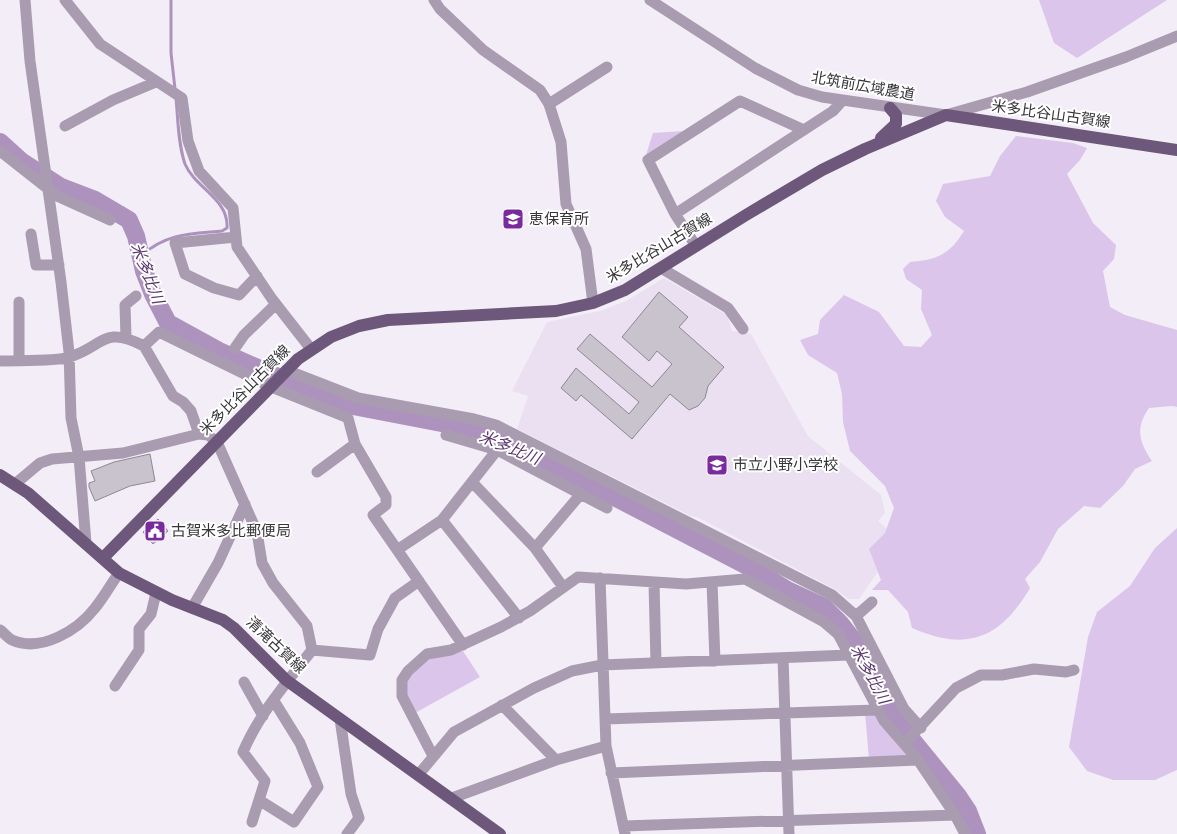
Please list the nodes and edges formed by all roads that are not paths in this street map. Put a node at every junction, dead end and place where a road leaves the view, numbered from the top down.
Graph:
1 (25, 0) edge
2 (65, 0) edge
3 (434, 0) edge
4 (650, 0) edge
5 (1177, 36) edge
6 (607, 67) dead end
7 (156, 82) junction
8 (842, 100) junction
9 (549, 104) junction
10 (890, 108) junction
11 (946, 115) junction
12 (65, 126) dead end
13 (804, 130) junction
14 (865, 149) junction
15 (1177, 150) edge
16 (0, 151) edge
17 (48, 190) junction
18 (675, 214) junction
19 (110, 220) dead end
20 (31, 234) dead end
21 (236, 237) junction
22 (696, 246) junction
23 (59, 265) junction
24 (661, 268) junction
25 (256, 276) junction
26 (136, 296) dead end
27 (19, 302) dead end
28 (593, 303) junction
29 (276, 304) junction
30 (744, 329) dead end
31 (126, 337) junction
32 (144, 346) junction
33 (235, 348) dead end
34 (311, 349) junction
35 (69, 358) junction
36 (19, 360) junction
37 (0, 361) edge
38 (286, 370) junction
39 (272, 386) junction
40 (199, 434) junction
41 (446, 435) dead end
42 (216, 442) junction
43 (355, 444) junction
44 (497, 450) junction
45 (79, 456) junction
46 (317, 472) dead end
47 (0, 475) edge
48 (472, 482) junction
49 (15, 484) junction
50 (580, 495) junction
51 (245, 504) junction
52 (607, 508) dead end
53 (442, 520) junction
54 (86, 542) junction
55 (535, 548) junction
56 (397, 550) junction
57 (103, 558) junction
58 (119, 573) junction
59 (600, 578) junction
60 (419, 581) junction
61 (712, 582) junction
62 (654, 583) junction
63 (563, 587) junction
64 (156, 592) junction
65 (872, 602) dead end
66 (192, 608) junction
67 (856, 616) junction
68 (518, 618) junction
69 (0, 630) edge
70 (463, 645) junction
71 (312, 650) junction
72 (849, 655) junction
73 (783, 658) junction
74 (715, 661) junction
75 (656, 663) junction
76 (602, 665) junction
77 (1074, 670) dead end
78 (286, 680) junction
79 (244, 682) dead end
80 (114, 686) dead end
81 (274, 701) junction
82 (502, 705) junction
83 (877, 710) junction
84 (784, 713) junction
85 (263, 716) junction
86 (340, 719) junction
87 (605, 719) junction
88 (921, 728) junction
89 (904, 744) junction
90 (606, 746) junction
91 (433, 756) junction
92 (556, 760) junction
93 (918, 760) junction
94 (786, 767) junction
95 (611, 773) junction
96 (419, 774) junction
97 (452, 798) junction
98 (259, 800) junction
99 (955, 815) junction
100 (788, 821) junction
101 (252, 822) dead end
102 (625, 830) edge
103 (347, 834) edge
104 (500, 834) edge
105 (789, 834) edge
106 (965, 834) edge

1 - 17 street
2 - 7 street
3 - 9 street
4 - 8 street, 北筑前広域農道
5 - 11 street
6 - 9 street
7 - 12 street
7 - 21 street
8 - 10 street, 北筑前広域農道
8 - 13 street
9 - 28 street
10 - 11 street, 北筑前広域農道
10 - 14 main road
11 - 14 main road, 米多比谷山古賀線
11 - 15 main road, 米多比谷山古賀線
13 - 18 street
13 - 18 street
14 - 22 main road, 米多比谷山古賀線
16 - 17 street
17 - 19 street
17 - 23 street
18 - 22 street
20 - 23 street
21 - 25 street
21 - 25 street
22 - 24 main road, 米多比谷山古賀線
23 - 35 street
24 - 28 main road, 米多比谷山古賀線
24 - 30 street
25 - 29 street
26 - 31 street
27 - 36 street
28 - 34 main road, 米多比谷山古賀線
29 - 33 street
29 - 34 street
31 - 32 street
31 - 35 street
32 - 39 street
32 - 40 street
34 - 38 main road, 米多比谷山古賀線
35 - 36 street
35 - 45 street
36 - 37 street
38 - 39 main road, 米多比谷山古賀線
38 - 67 street
39 - 42 main road, 米多比谷山古賀線
39 - 43 street
40 - 42 street
40 - 45 street
41 - 44 street
42 - 51 street
42 - 57 main road, 米多比谷山古賀線
43 - 46 street
43 - 56 street
44 - 48 street
44 - 50 street
45 - 49 street
45 - 54 street
47 - 49 main road, 清滝古賀線
48 - 53 street
48 - 55 street
49 - 54 main road, 清滝古賀線
50 - 52 street
50 - 55 street
51 - 66 street
51 - 71 street
53 - 56 street
53 - 68 street
54 - 57 main road, 清滝古賀線
55 - 63 street
56 - 60 street
57 - 58 main road, 清滝古賀線
58 - 64 main road, 清滝古賀線
58 - 69 street
59 - 62 street
59 - 63 street
59 - 76 street
60 - 70 street
60 - 71 street
61 - 62 street
61 - 72 street
61 - 74 street
62 - 75 street
63 - 68 street
64 - 66 main road, 清滝古賀線
64 - 80 street
65 - 67 street
66 - 78 main road, 清滝古賀線
67 - 88 street
68 - 70 street
70 - 91 street
71 - 78 street
72 - 73 street
72 - 83 street
73 - 74 street
73 - 84 street
74 - 75 street
75 - 76 street
76 - 82 street
76 - 87 street
77 - 88 street
78 - 81 street
78 - 86 main road, 清滝古賀線
79 - 85 street
81 - 85 street
81 - 98 street
82 - 91 street
82 - 92 street
83 - 84 street
83 - 89 street
84 - 87 street
84 - 94 street
85 - 98 street
86 - 96 main road, 清滝古賀線
86 - 103 street
87 - 90 street
88 - 89 street
89 - 93 street
90 - 92 street
90 - 95 street
91 - 96 street
92 - 97 street
93 - 94 street
93 - 99 street
94 - 95 street
94 - 100 street
95 - 102 street
96 - 97 main road, 清滝古賀線
97 - 104 main road, 清滝古賀線
98 - 101 street
99 - 100 street
99 - 106 street
100 - 102 street
100 - 105 street

